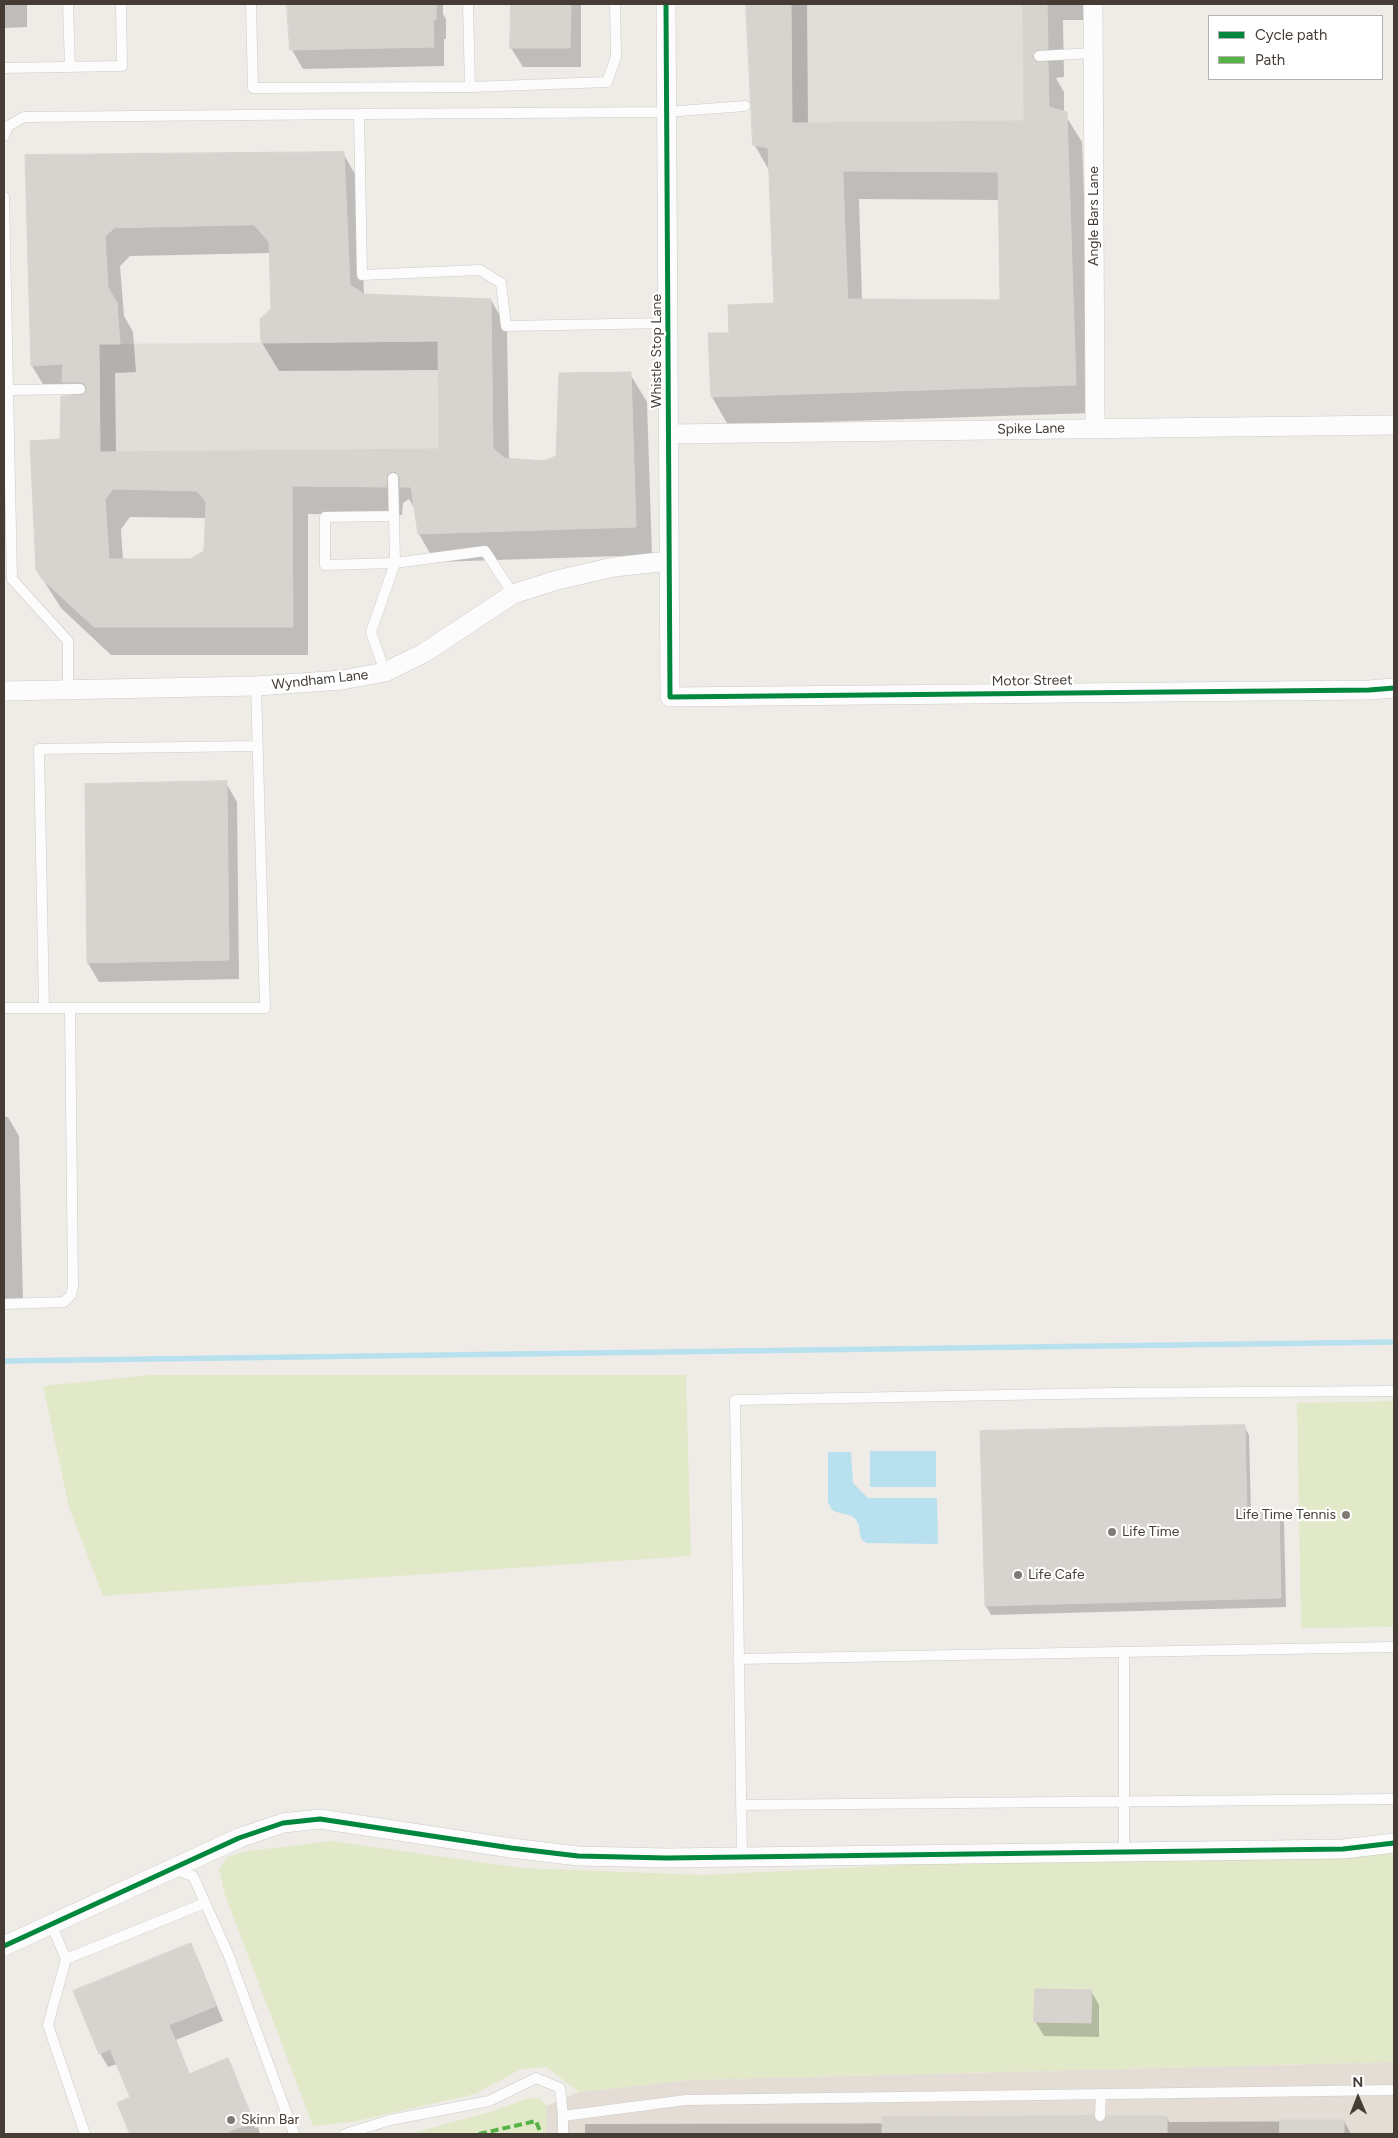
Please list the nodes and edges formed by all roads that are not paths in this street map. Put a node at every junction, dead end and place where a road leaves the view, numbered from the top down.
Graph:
1 (68, 4) edge
2 (121, 4) edge
3 (251, 4) edge
4 (468, 4) edge
5 (615, 4) edge
6 (666, 4) edge
7 (1093, 4) edge
8 (1093, 53) junction
9 (1039, 56) dead end
10 (70, 67) junction
11 (4, 68) edge
12 (470, 87) junction
13 (745, 106) dead end
14 (666, 112) junction
15 (359, 114) junction
16 (4, 136) edge
17 (4, 197) edge
18 (668, 323) junction
19 (80, 389) dead end
20 (8, 390) junction
21 (1394, 425) edge
22 (1095, 428) junction
23 (669, 434) junction
24 (393, 478) dead end
25 (394, 516) junction
26 (669, 561) junction
27 (395, 564) junction
28 (512, 594) junction
29 (385, 672) junction
30 (256, 686) junction
31 (1394, 688) edge
32 (68, 690) junction
33 (4, 691) edge
34 (670, 697) joint
35 (257, 746) junction
36 (4, 1008) edge
37 (44, 1008) junction
38 (70, 1008) junction
39 (4, 1304) edge
40 (1394, 1390) edge
41 (1394, 1647) edge
42 (1124, 1652) junction
43 (738, 1659) junction
44 (1394, 1799) edge
45 (1124, 1801) junction
46 (741, 1805) junction
47 (1394, 1844) edge
48 (1124, 1852) junction
49 (742, 1856) junction
50 (172, 1869) junction
51 (205, 1902) junction
52 (51, 1924) junction
53 (4, 1946) edge
54 (66, 1959) junction
55 (1394, 2090) edge
56 (1100, 2094) junction
57 (563, 2116) junction
58 (1100, 2116) dead end
59 (85, 2134) edge
60 (294, 2134) edge
61 (345, 2134) edge
62 (562, 2134) edge

1 - 10 lane
2 - 10 lane
3 - 12 lane
4 - 12 lane
5 - 12 lane
6 - 14 street, Whistle Stop Lane
7 - 8 street, Angle Bars Lane
8 - 9 lane
8 - 22 street, Angle Bars Lane
10 - 11 lane
13 - 14 lane
14 - 15 lane
14 - 18 street, Whistle Stop Lane
15 - 16 lane
15 - 18 lane
17 - 20 lane
18 - 23 street, Whistle Stop Lane
19 - 20 lane
20 - 32 lane
21 - 22 street, Spike Lane
22 - 23 street, Spike Lane
23 - 26 street, Whistle Stop Lane
24 - 25 lane
25 - 27 lane
25 - 27 lane
26 - 28 street, Wyndham Lane
26 - 34 street, Whistle Stop Lane
27 - 28 lane
27 - 29 lane
28 - 29 street, Wyndham Lane
29 - 30 street, Wyndham Lane
30 - 32 street, Wyndham Lane
30 - 35 lane
31 - 34 street, Motor Street
32 - 33 street, Wyndham Lane
35 - 37 lane
35 - 38 lane
36 - 37 lane
37 - 38 lane
38 - 39 lane
40 - 43 lane
41 - 42 lane
42 - 43 lane
42 - 45 lane
43 - 46 lane
44 - 45 lane
45 - 46 lane
45 - 48 lane
46 - 49 lane
47 - 48 street
48 - 49 street
49 - 50 street
50 - 51 lane
50 - 52 street
51 - 54 lane
51 - 60 lane
52 - 53 street
52 - 54 lane
54 - 59 lane
55 - 56 lane
56 - 57 lane
56 - 58 lane
57 - 61 lane
57 - 62 lane

